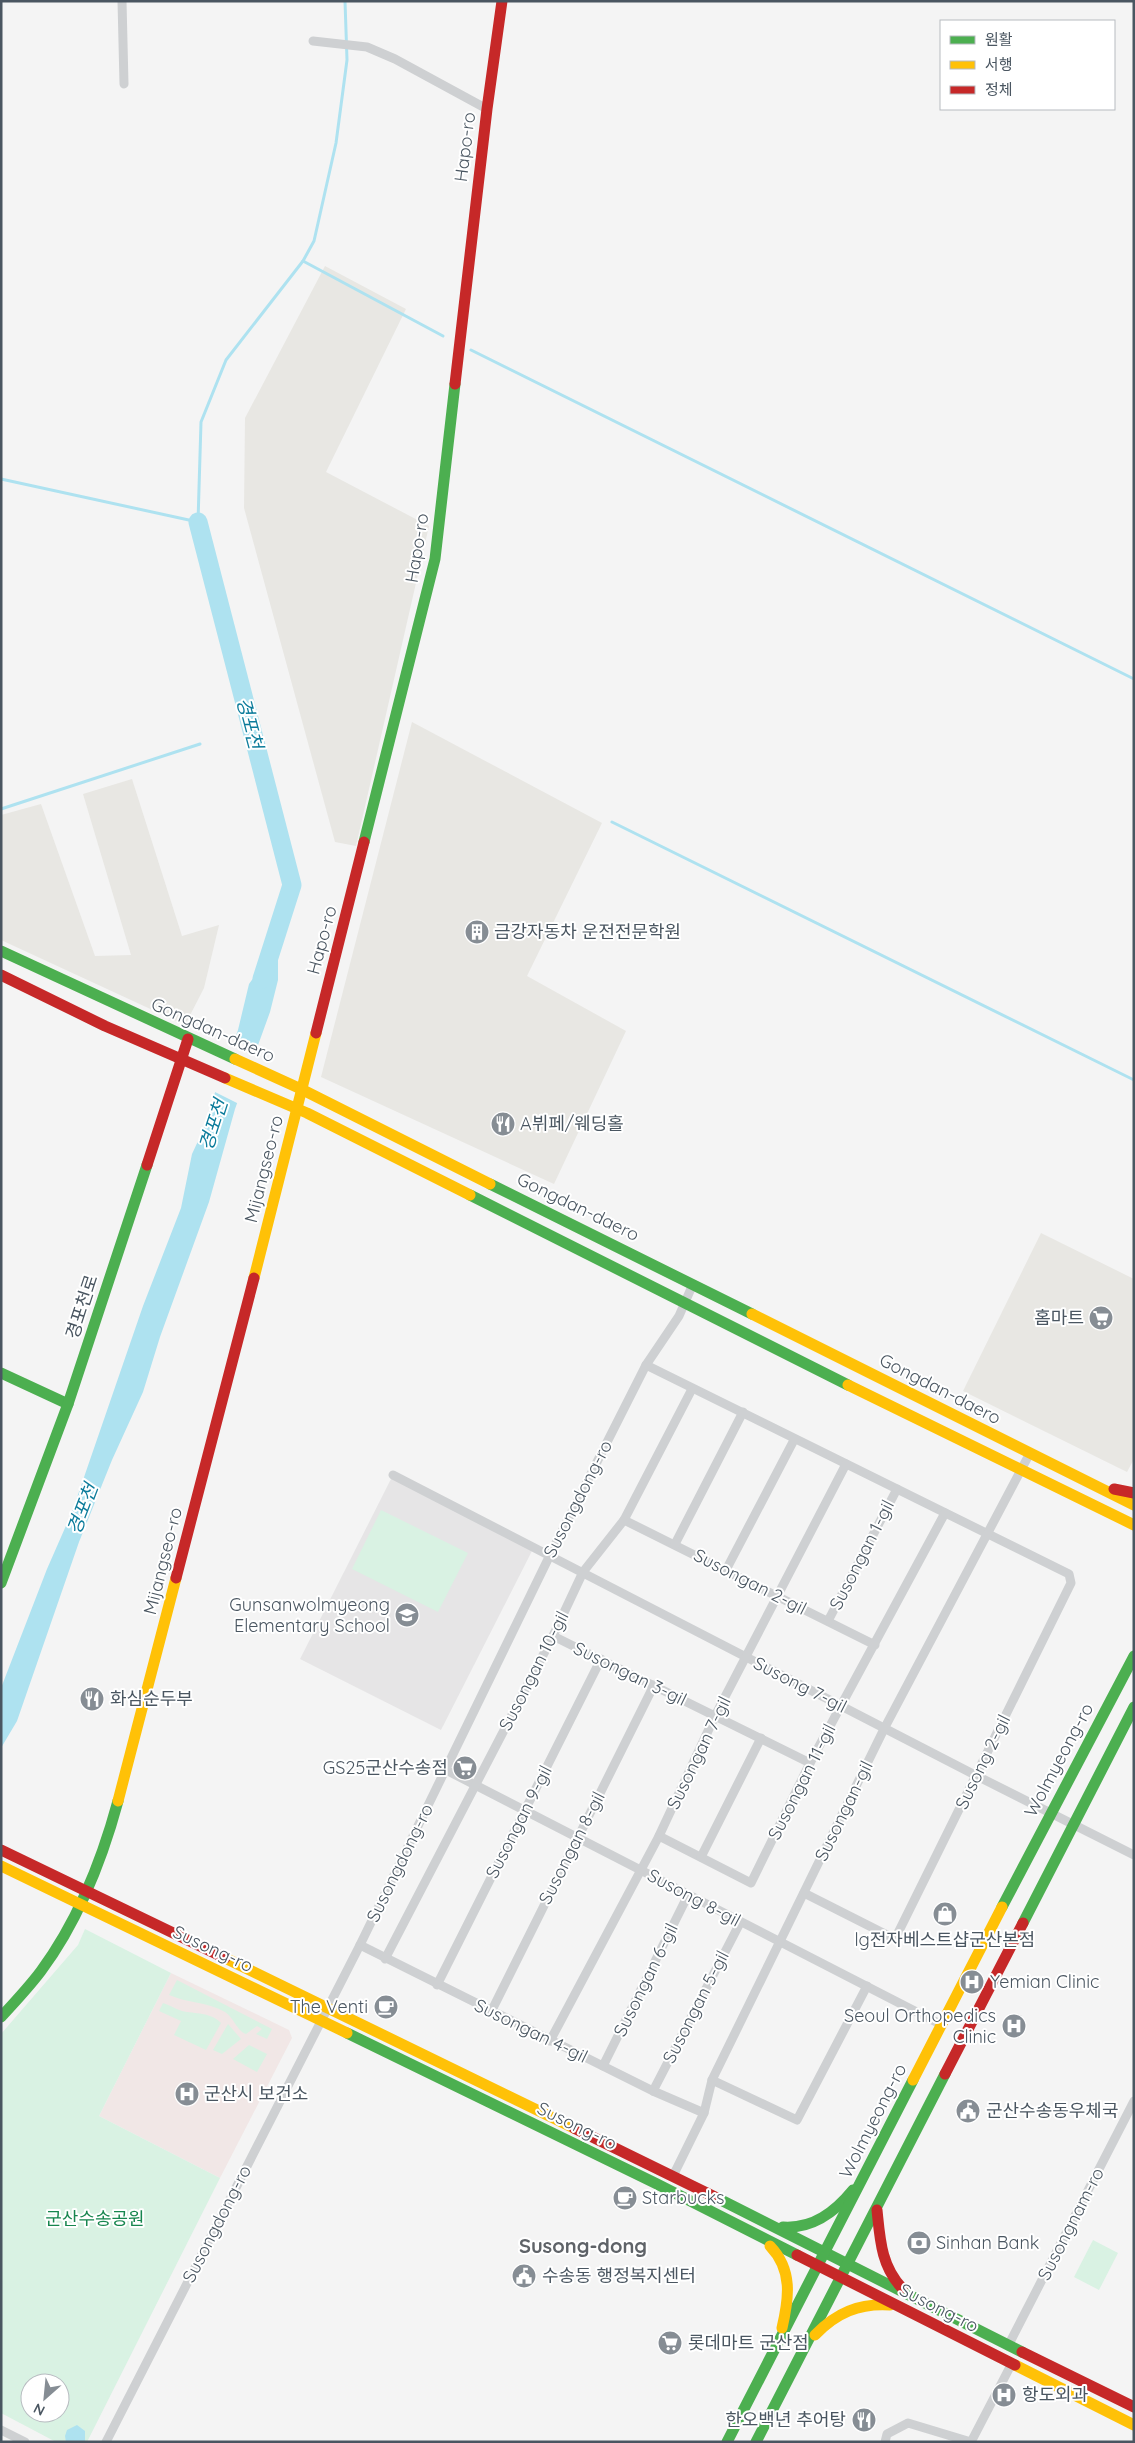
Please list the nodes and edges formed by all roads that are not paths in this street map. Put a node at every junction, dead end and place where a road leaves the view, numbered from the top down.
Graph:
1 (122, 1) edge
2 (502, 1) edge
3 (313, 41) dead end
4 (124, 84) dead end
5 (487, 108) junction
6 (1, 952) edge
7 (1, 975) edge
8 (191, 1040) junction
9 (182, 1059) junction
10 (301, 1089) junction
11 (297, 1108) junction
12 (693, 1284) junction
13 (684, 1304) junction
14 (646, 1366) junction
15 (1, 1373) edge
16 (692, 1389) junction
17 (68, 1404) junction
18 (743, 1412) junction
19 (794, 1440) junction
20 (1030, 1453) junction
21 (846, 1464) junction
22 (1021, 1470) junction
23 (393, 1475) dead end
24 (1081, 1479) junction
25 (897, 1489) junction
26 (1134, 1493) edge
27 (1134, 1505) edge
28 (1102, 1510) junction
29 (945, 1513) junction
30 (624, 1520) junction
31 (1134, 1525) edge
32 (1134, 1531) edge
33 (989, 1533) junction
34 (675, 1544) junction
35 (550, 1555) junction
36 (726, 1570) junction
37 (583, 1572) junction
38 (1, 1583) edge
39 (778, 1597) junction
40 (828, 1621) junction
41 (553, 1636) junction
42 (875, 1644) junction
43 (1134, 1656) edge
44 (746, 1658) junction
45 (601, 1659) junction
46 (654, 1685) junction
47 (841, 1706) junction
48 (1134, 1707) edge
49 (715, 1716) junction
50 (884, 1729) junction
51 (761, 1738) junction
52 (810, 1762) junction
53 (446, 1770) junction
54 (977, 1776) junction
55 (475, 1786) junction
56 (525, 1812) junction
57 (1050, 1814) junction
58 (1074, 1826) junction
59 (660, 1836) junction
60 (578, 1838) junction
61 (1, 1850) edge
62 (1134, 1855) edge
63 (700, 1857) junction
64 (1, 1866) edge
65 (640, 1870) junction
66 (85, 1891) junction
67 (804, 1893) junction
68 (688, 1895) junction
69 (79, 1903) junction
70 (740, 1923) junction
71 (781, 1943) junction
72 (360, 1945) junction
73 (385, 1959) junction
74 (437, 1985) junction
75 (867, 1986) junction
76 (328, 2008) junction
77 (491, 2012) junction
78 (1, 2017) edge
79 (321, 2020) junction
80 (942, 2025) junction
81 (550, 2041) junction
82 (603, 2066) junction
83 (712, 2080) junction
84 (653, 2091) junction
85 (1134, 2101) edge
86 (704, 2113) junction
87 (866, 2172) junction
88 (673, 2176) junction
89 (876, 2210) junction
90 (766, 2222) junction
91 (757, 2236) junction
92 (826, 2252) junction
93 (849, 2264) junction
94 (819, 2267) junction
95 (842, 2278) junction
96 (908, 2295) junction
97 (897, 2306) junction
98 (778, 2344) junction
99 (806, 2345) junction
100 (1008, 2346) junction
101 (1011, 2365) junction
102 (1134, 2407) edge
103 (1134, 2425) edge
104 (1, 2430) edge
105 (25, 2442) edge
106 (106, 2442) edge
107 (727, 2442) edge
108 (756, 2442) edge
109 (885, 2442) edge
110 (971, 2442) edge

1 - 4 street
2 - 5 street, Hapo-ro
3 - 5 street
5 - 10 street, Hapo-ro
6 - 8 street, Gongdan-daero
7 - 9 street, Gongdan-daero
8 - 9 street, 경포천로
8 - 10 street, Gongdan-daero
9 - 11 street, Gongdan-daero
9 - 17 street, 경포천로
10 - 11 street, Mijangseo-ro
10 - 12 street, Gongdan-daero
11 - 13 street, Gongdan-daero
11 - 66 street, Mijangseo-ro
12 - 13 street, Susongdong-ro
12 - 20 street, Gongdan-daero
13 - 14 street, Susongdong-ro
13 - 22 street, Gongdan-daero
14 - 16 street, Susongan 1-gil
14 - 35 street, Susongdong-ro
15 - 17 street
16 - 18 street, Susongan 1-gil
16 - 30 street, Susongan 10-gil
17 - 38 street, 경포천로
18 - 19 street, Susongan 1-gil
18 - 34 street
19 - 21 street, Susongan 1-gil
19 - 36 street
20 - 22 street, Susongan-gil
20 - 24 street, Gongdan-daero
21 - 25 street, Susongan 1-gil
21 - 39 street, Susongan 7-gil
22 - 28 street, Gongdan-daero
22 - 33 street, Susongan-gil
23 - 35 street, Susong 7-gil
24 - 26 street
24 - 27 street, Gongdan-daero
25 - 29 street, Susongan 1-gil
25 - 40 street, Susongan 1-gil
28 - 31 street, Gongdan-daero
28 - 32 street
29 - 33 street, Susongan 1-gil
29 - 42 street, Susongan 11-gil
30 - 34 street, Susongan 2-gil
30 - 37 street, Susongan 10-gil
33 - 50 street, Susongan-gil
33 - 54 street, Susong 2-gil
34 - 36 street, Susongan 2-gil
35 - 37 street, Susong 7-gil
35 - 53 street, Susongdong-ro
36 - 39 street, Susongan 2-gil
37 - 41 street, Susongan 10-gil
37 - 44 street, Susong 7-gil
39 - 40 street, Susongan 2-gil
39 - 44 street, Susongan 7-gil
40 - 42 street, Susongan 2-gil
41 - 45 street, Susongan 3-gil
41 - 55 street, Susongan 10-gil
42 - 47 street, Susongan 11-gil
43 - 57 street, Wolmyeong-ro
44 - 47 street, Susong 7-gil
44 - 49 street, Susongan 7-gil
45 - 46 street, Susongan 3-gil
45 - 56 street, Susongan 9-gil
46 - 49 street, Susongan 3-gil
46 - 60 street, Susongan 8-gil
47 - 50 street, Susong 7-gil
47 - 52 street, Susongan 11-gil
48 - 58 street
49 - 51 street, Susongan 3-gil
49 - 59 street, Susongan 7-gil
50 - 54 street, Susong 7-gil
50 - 67 street, Susongan-gil
51 - 52 street, Susongan 3-gil
51 - 63 street
52 - 63 street, Susongan 11-gil
53 - 55 street, Susong 8-gil
53 - 72 street, Susongdong-ro
54 - 57 street, Susong 7-gil
54 - 67 street, Susong 2-gil
55 - 56 street, Susong 8-gil
55 - 73 street, Susongan 10-gil
56 - 60 street, Susong 8-gil
56 - 74 street, Susongan 9-gil
57 - 58 street, Susong 7-gil
57 - 80 street, Wolmyeong-ro
58 - 62 street, Susong 7-gil
58 - 89 street
59 - 63 street, Susongan 11-gil
59 - 65 street, Susongan 7-gil
60 - 65 street, Susong 8-gil
60 - 77 street, Susongan 8-gil
61 - 66 street, Susong-ro
64 - 69 street, Susong-ro
65 - 68 street, Susong 8-gil
65 - 81 street, Susongan 7-gil
66 - 69 street, Mijangseo-ro
66 - 76 street, Susong-ro
67 - 71 street, Susongan-gil
68 - 70 street, Susong 8-gil
68 - 82 street, Susongan 6-gil
69 - 78 street, Mijangseo-ro
69 - 79 street, Susong-ro
70 - 71 street, Susong 8-gil
70 - 84 street, Susongan 5-gil
71 - 75 street, Susong 8-gil
71 - 83 street, Susongan-gil
72 - 73 street, Susongan 4-gil
72 - 76 street, Susongdong-ro
73 - 74 street, Susongan 4-gil
74 - 77 street, Susongan 4-gil
75 - 80 street, Susong 8-gil
75 - 83 street
76 - 79 street, Susongdong-ro
76 - 88 street, Susong-ro
77 - 81 street, Susongan 4-gil
79 - 91 street, Susong-ro
79 - 106 street, Susongdong-ro
80 - 87 street, Wolmyeong-ro
81 - 82 street, Susongan 4-gil
82 - 84 street, Susongan 4-gil
83 - 86 street, Susongan-gil
84 - 86 street, Susongan 4-gil
85 - 100 street, Susongnam-ro
86 - 88 street, Susongan-gil
87 - 90 street
87 - 92 street, Wolmyeong-ro
88 - 90 street, Susong-ro
89 - 93 street
89 - 96 street
90 - 92 street, Susong-ro
91 - 94 street, Susong-ro
91 - 98 street
92 - 93 street, Susong-ro
92 - 94 street, Wolmyeong-ro
93 - 95 street
93 - 96 street, Susong-ro
94 - 95 street, Susong-ro
94 - 98 street, Wolmyeong-ro
95 - 97 street, Susong-ro
95 - 99 street
96 - 100 street, Susong-ro
97 - 99 street
97 - 101 street, Susong-ro
98 - 107 street, Wolmyeong-ro
99 - 108 street
100 - 102 street, Susong-ro
101 - 103 street, Susong-ro
101 - 110 street
104 - 105 street
109 - 110 street

